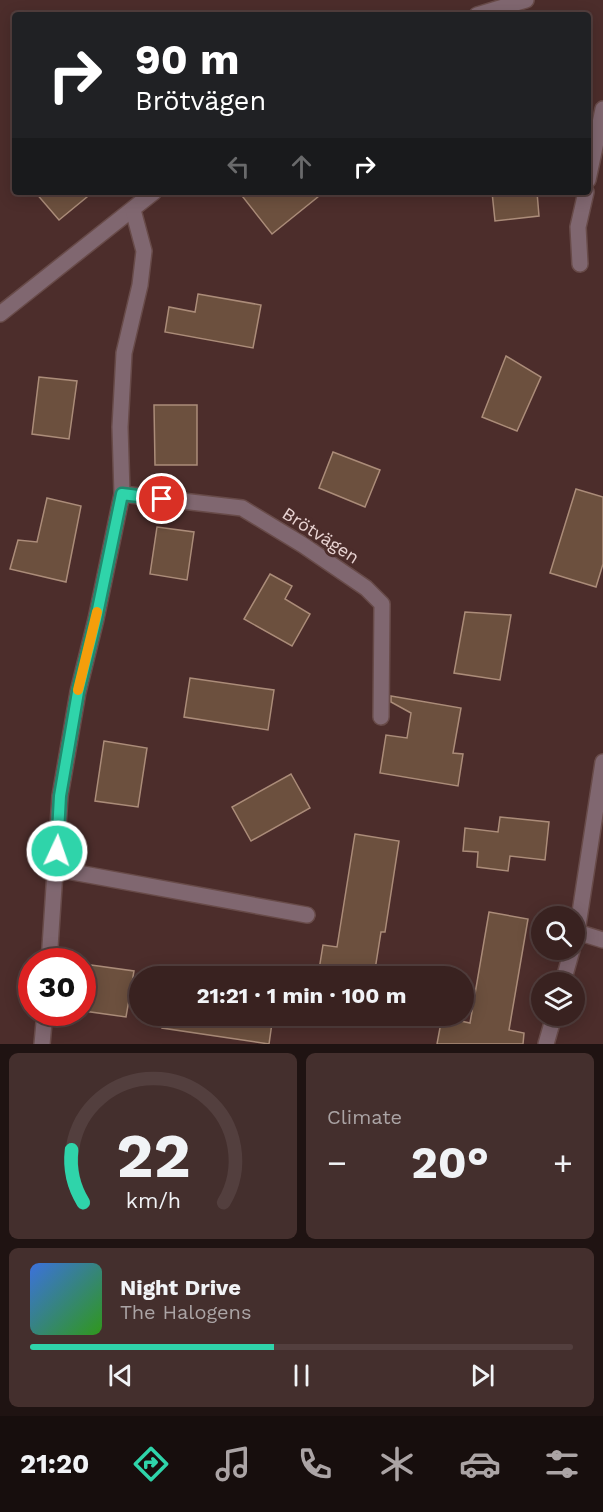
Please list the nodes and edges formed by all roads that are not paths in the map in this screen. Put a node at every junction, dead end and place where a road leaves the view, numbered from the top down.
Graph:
1 (526, 0) edge
2 (487, 12) edge
3 (603, 109) edge
4 (591, 166) edge
5 (150, 195) edge
6 (585, 195) edge
7 (133, 210) junction
8 (580, 264) dead end
9 (0, 314) edge
10 (122, 494) junction
11 (381, 717) dead end
12 (603, 762) edge
13 (56, 869) junction
14 (581, 906) edge
15 (307, 915) dead end
16 (585, 938) edge
17 (603, 940) edge
18 (50, 948) edge
19 (44, 1026) edge
20 (551, 1026) edge
21 (42, 1044) edge
22 (546, 1044) edge

1 - 2 street
3 - 4 street
5 - 7 street
6 - 8 street
7 - 9 street
7 - 10 street
10 - 11 street, Brötvägen
10 - 13 street
12 - 14 street
13 - 15 street
13 - 18 street
16 - 17 street
19 - 21 street
20 - 22 street

